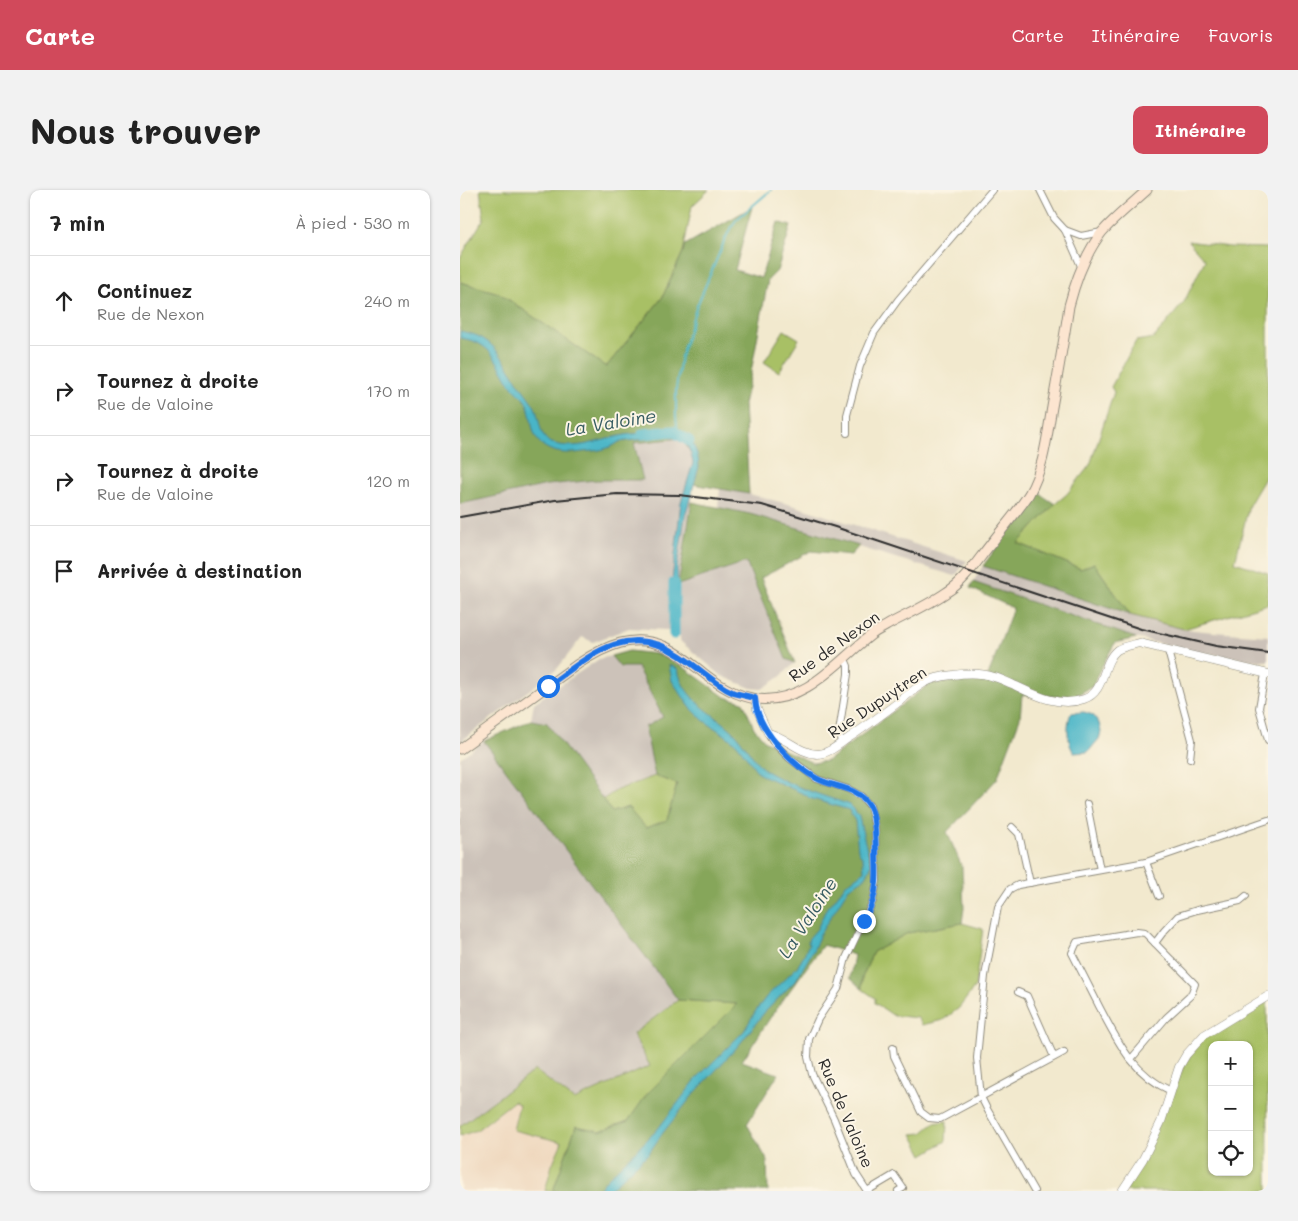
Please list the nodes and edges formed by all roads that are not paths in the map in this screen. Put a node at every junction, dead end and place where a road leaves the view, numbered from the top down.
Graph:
1 (992, 190) edge
2 (1040, 190) edge
3 (1147, 190) edge
4 (1065, 230) junction
5 (1102, 232) junction
6 (1081, 236) junction
7 (1092, 248) junction
8 (1081, 266) junction
9 (847, 433) dead end
10 (1168, 651) junction
11 (844, 658) junction
12 (1266, 674) edge
13 (755, 698) junction
14 (768, 733) junction
15 (1268, 740) edge
16 (841, 743) junction
17 (460, 749) edge
18 (1190, 759) dead end
19 (1087, 804) dead end
20 (1268, 820) edge
21 (1012, 827) dead end
22 (1146, 862) junction
23 (1100, 870) junction
24 (1030, 883) junction
25 (1159, 896) dead end
26 (1246, 896) dead end
27 (1155, 943) junction
28 (1018, 992) dead end
29 (1268, 996) edge
30 (893, 1048) dead end
31 (1064, 1052) dead end
32 (1054, 1057) junction
33 (1131, 1059) junction
34 (1171, 1092) junction
35 (981, 1097) junction
36 (867, 1191) edge
37 (898, 1191) edge
38 (1034, 1191) edge
39 (1122, 1191) edge

1 - 9 street
2 - 4 street
3 - 5 main road, Rue de Nexon
4 - 6 street
4 - 8 street
5 - 6 street
5 - 7 main road, Rue de Nexon
6 - 7 street
7 - 8 main road, Rue de Nexon
8 - 11 main road, Rue de Nexon
10 - 12 street, Rue Dupuytren
10 - 16 street, Rue Dupuytren
10 - 18 street
11 - 13 main road, Rue de Nexon
11 - 16 street
12 - 15 street
13 - 14 street, Rue de Valoine
13 - 17 main road, Rue de Nexon
14 - 16 street, Rue Dupuytren
14 - 36 street, Rue de Valoine
19 - 23 street
20 - 22 street
21 - 24 street
22 - 23 street
22 - 25 street
23 - 24 street
24 - 35 street
26 - 27 street
27 - 33 street
27 - 33 street
28 - 32 street
29 - 34 street
30 - 35 street
31 - 32 street
32 - 35 street
33 - 34 street
34 - 39 street
35 - 38 street
36 - 37 street, Rue de Valoine

